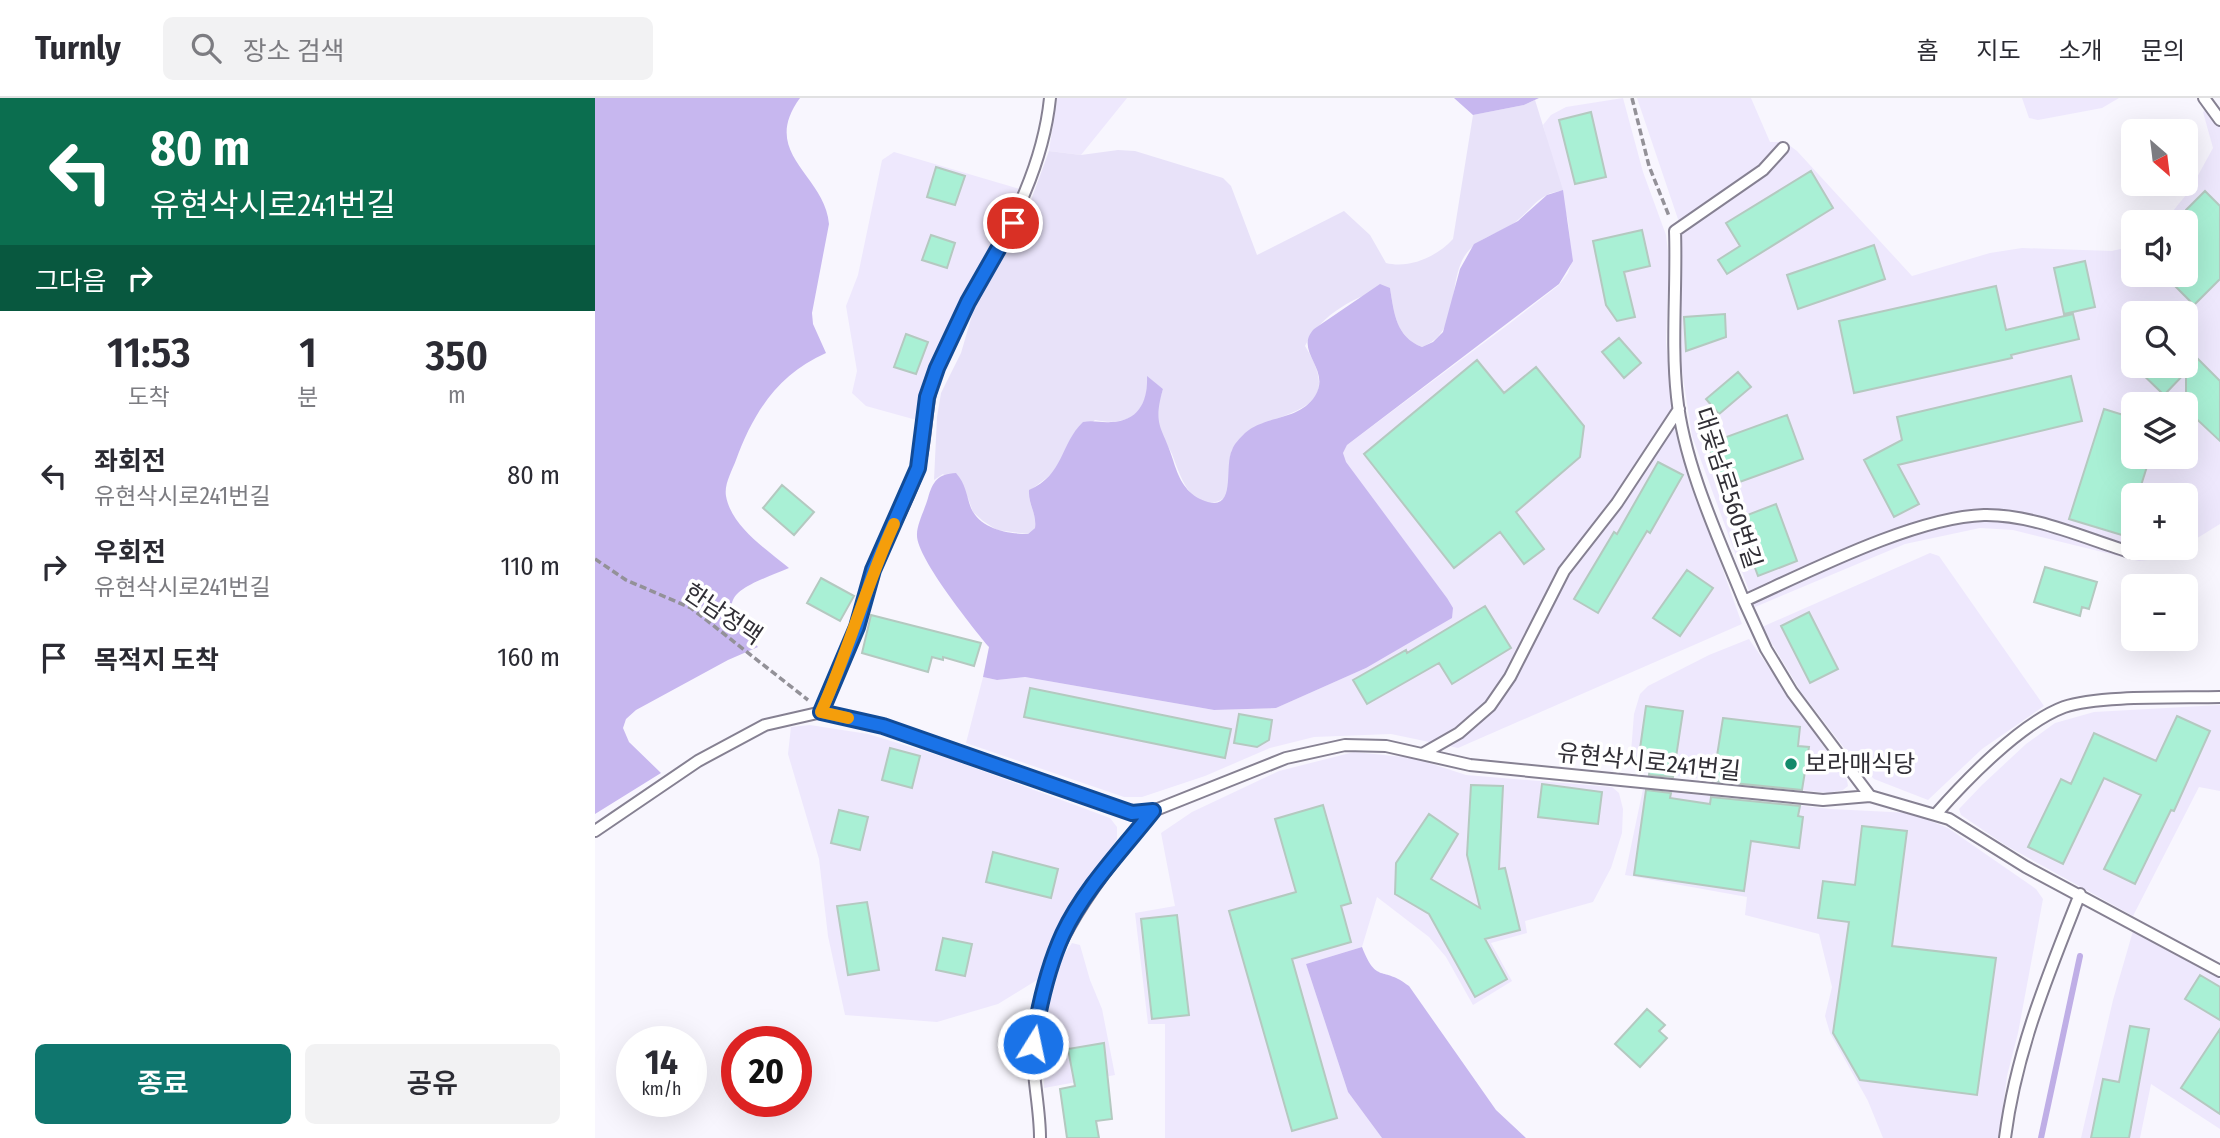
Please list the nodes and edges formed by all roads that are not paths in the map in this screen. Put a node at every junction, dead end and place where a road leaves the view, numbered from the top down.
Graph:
1 (1051, 98) edge
2 (2204, 98) edge
3 (2220, 120) edge
4 (1783, 148) dead end
5 (1679, 409) junction
6 (2121, 549) edge
7 (1744, 601) junction
8 (2220, 697) edge
9 (821, 712) junction
10 (1424, 754) junction
11 (1871, 796) junction
12 (1153, 811) junction
13 (1936, 814) junction
14 (595, 831) edge
15 (2080, 894) junction
16 (2220, 971) edge
17 (1040, 1138) edge
18 (2005, 1138) edge

1 - 9 lane
2 - 3 lane
4 - 5 lane, 대곶남로560번길
5 - 7 lane, 대곶남로560번길
5 - 10 lane
6 - 7 lane
7 - 11 lane, 대곶남로560번길
8 - 13 lane
9 - 12 lane, 유현삭시로241번길
9 - 14 lane, 유현삭시로241번길
10 - 11 lane, 유현삭시로241번길
10 - 12 lane, 유현삭시로241번길
11 - 13 lane
12 - 17 lane
13 - 15 lane
15 - 16 lane
15 - 18 lane

